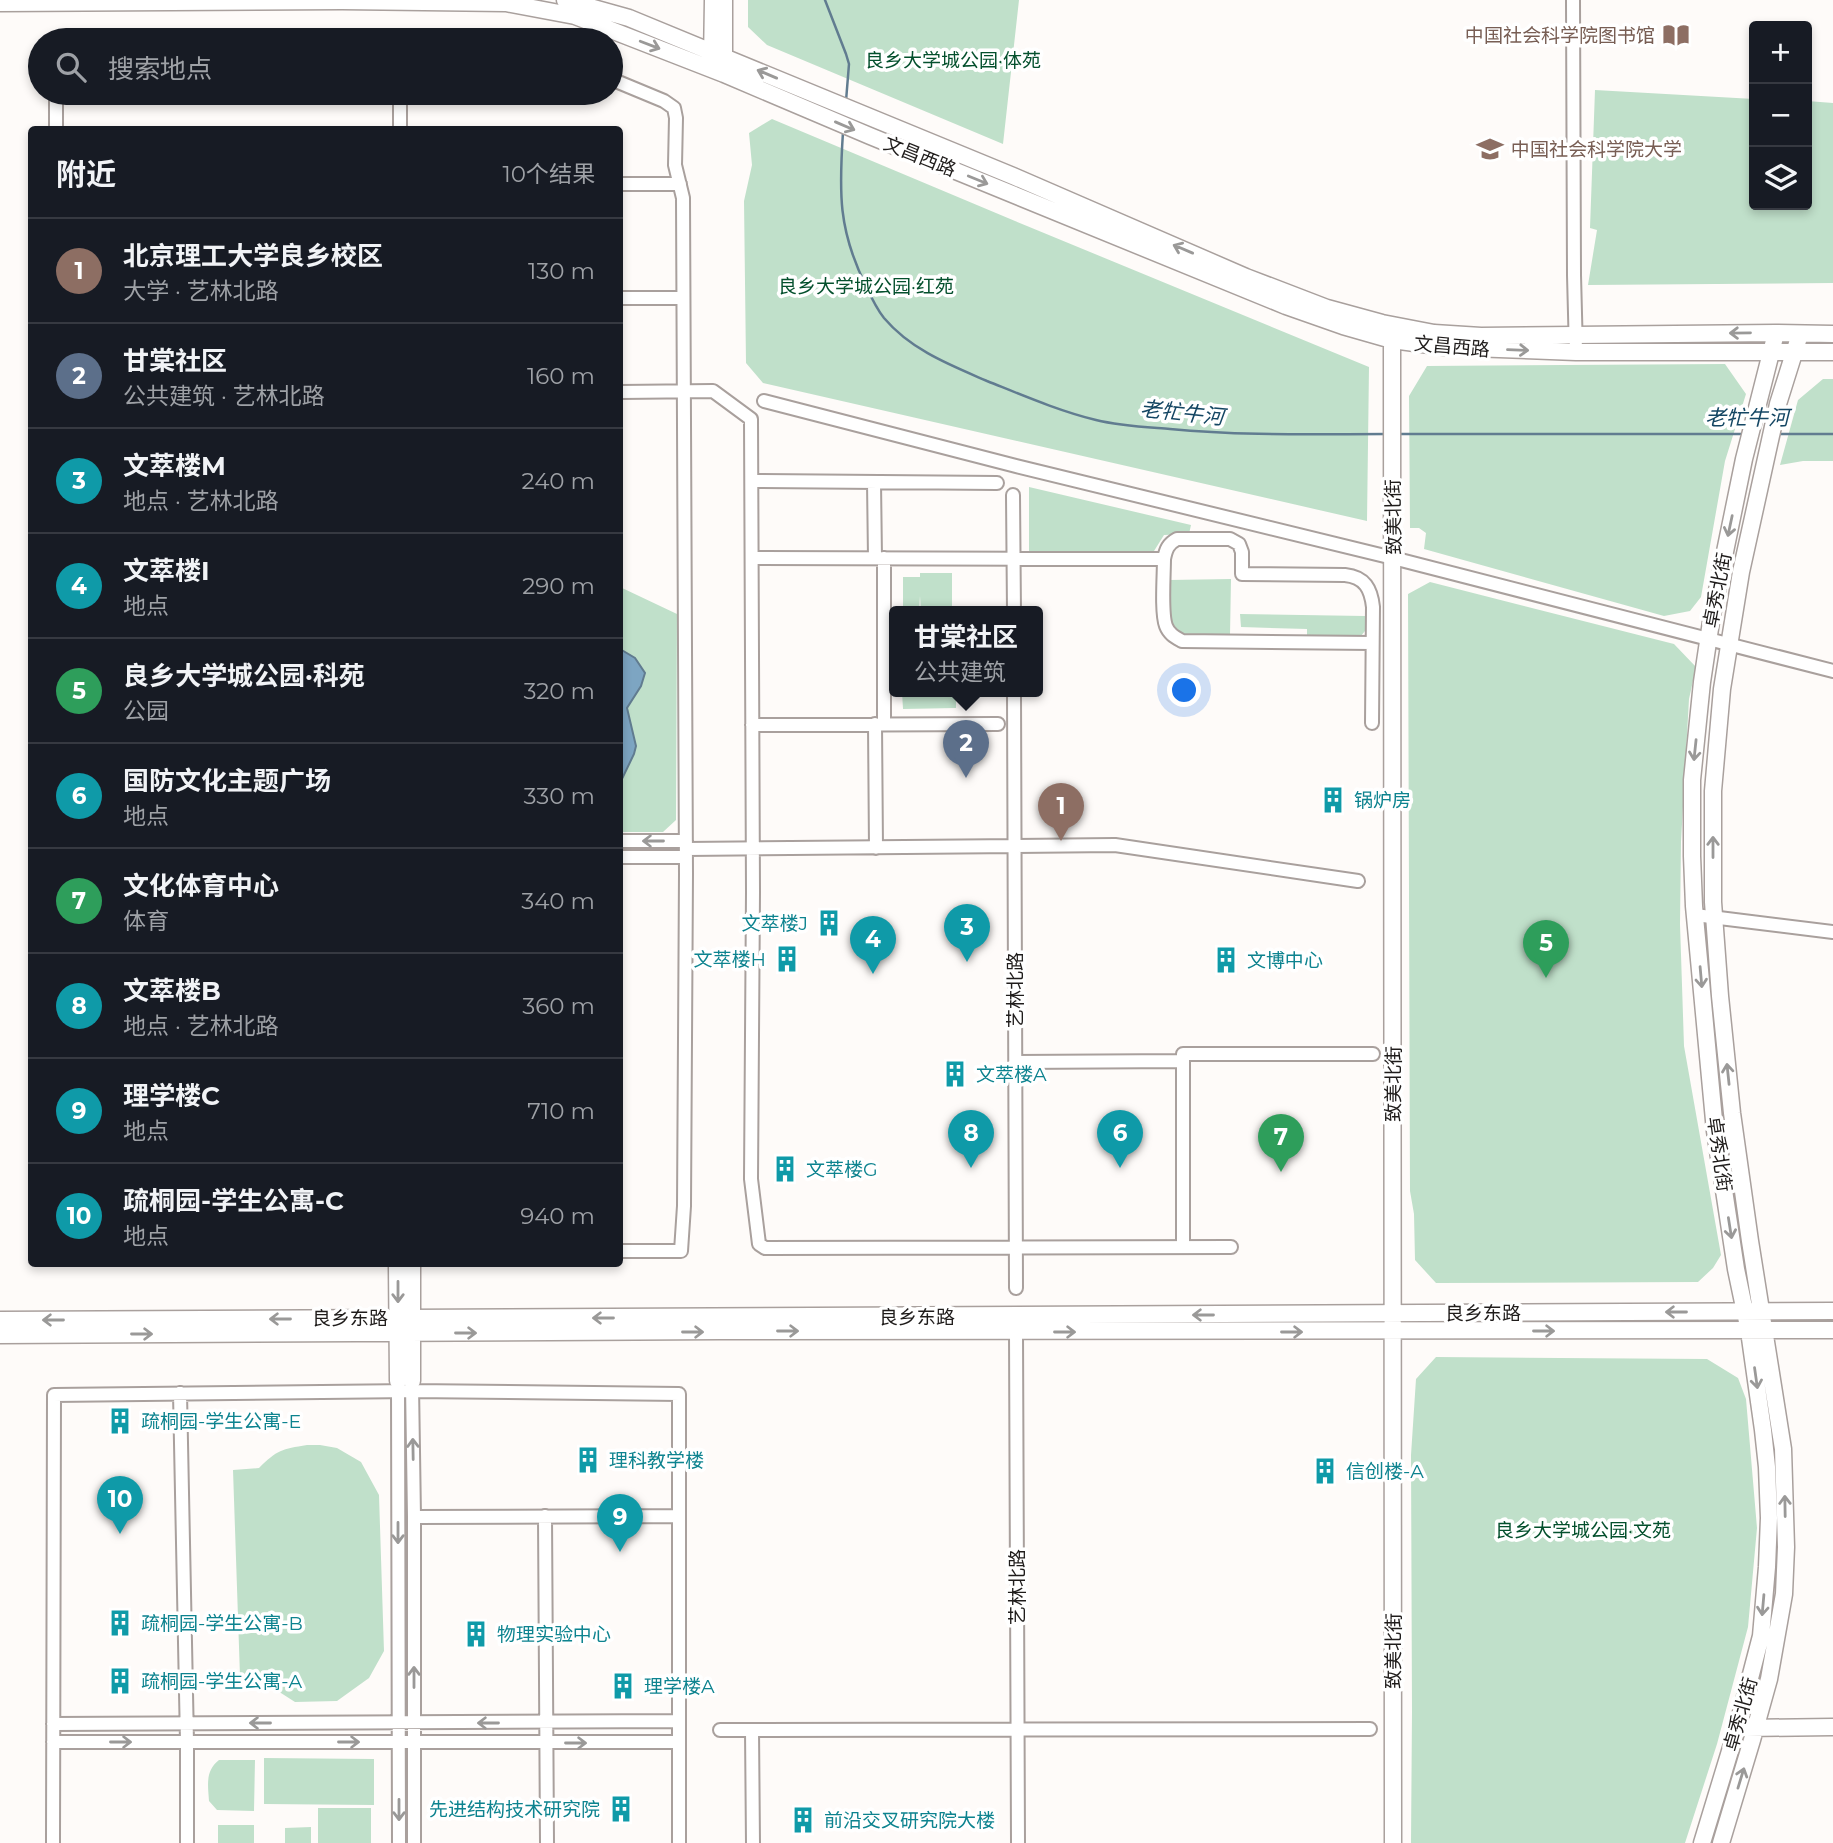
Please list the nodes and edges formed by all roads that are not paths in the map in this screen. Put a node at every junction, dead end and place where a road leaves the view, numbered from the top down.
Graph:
1 (565, 0) edge
2 (713, 0) edge
3 (724, 0) edge
4 (1573, 0) edge
5 (0, 3) edge
6 (607, 28) edge
7 (623, 34) edge
8 (718, 54) junction
9 (718, 71) junction
10 (623, 84) edge
11 (57, 105) edge
12 (400, 105) edge
13 (56, 126) edge
14 (400, 126) edge
15 (623, 184) edge
16 (680, 184) junction
17 (623, 298) edge
18 (683, 298) junction
19 (1392, 332) junction
20 (1776, 333) junction
21 (1800, 334) junction
22 (1833, 334) edge
23 (1576, 344) junction
24 (1772, 351) junction
25 (1793, 352) junction
26 (1833, 352) edge
27 (623, 391) edge
28 (684, 391) junction
29 (764, 401) dead end
30 (752, 481) junction
31 (874, 482) junction
32 (997, 483) dead end
33 (1013, 495) dead end
34 (752, 558) junction
35 (879, 558) junction
36 (1014, 558) junction
37 (1393, 558) junction
38 (1164, 559) junction
39 (1014, 606) edge
40 (1708, 639) junction
41 (1372, 643) junction
42 (1729, 645) junction
43 (1833, 671) edge
44 (1014, 697) edge
45 (1372, 723) dead end
46 (879, 724) junction
47 (998, 724) dead end
48 (752, 725) junction
49 (623, 842) edge
50 (1014, 847) junction
51 (876, 848) junction
52 (686, 849) junction
53 (752, 849) junction
54 (623, 857) edge
55 (1358, 881) dead end
56 (1695, 915) junction
57 (1714, 917) junction
58 (1833, 932) edge
59 (1373, 1054) dead end
60 (1183, 1061) junction
61 (1015, 1062) junction
62 (1016, 1247) junction
63 (1183, 1247) junction
64 (1231, 1247) dead end
65 (623, 1251) edge
66 (405, 1267) edge
67 (1016, 1288) dead end
68 (1744, 1311) junction
69 (1761, 1311) junction
70 (1833, 1311) edge
71 (1392, 1314) junction
72 (0, 1320) edge
73 (720, 1325) junction
74 (405, 1326) junction
75 (1833, 1330) edge
76 (1392, 1331) junction
77 (1756, 1331) junction
78 (1016, 1332) junction
79 (0, 1335) edge
80 (405, 1386) junction
81 (180, 1393) junction
82 (545, 1516) junction
83 (679, 1516) junction
84 (414, 1517) junction
85 (679, 1721) junction
86 (185, 1723) junction
87 (399, 1723) junction
88 (414, 1723) junction
89 (546, 1723) junction
90 (53, 1724) junction
91 (1833, 1727) edge
92 (1737, 1728) junction
93 (1755, 1728) junction
94 (1370, 1729) dead end
95 (720, 1730) dead end
96 (752, 1730) junction
97 (1017, 1730) junction
98 (53, 1742) junction
99 (187, 1742) junction
100 (399, 1742) junction
101 (414, 1742) junction
102 (680, 1742) junction
103 (546, 1743) junction
104 (53, 1843) edge
105 (187, 1843) edge
106 (398, 1843) edge
107 (414, 1843) edge
108 (547, 1843) edge
109 (680, 1843) edge
110 (753, 1843) edge
111 (1018, 1843) edge
112 (1393, 1843) edge
113 (1702, 1843) edge
114 (1721, 1843) edge

1 - 8 main road, 文昌西路
2 - 8 main road
3 - 8 main road
4 - 23 street
5 -> 6 main road, 文昌西路
7 -> 9 main road, 文昌西路
8 - 9 main road
19 -> 8 main road, 文昌西路
9 -> 19 main road, 文昌西路
10 - 16 street
11 - 13 street
12 - 14 street
15 - 16 street
16 - 18 street
17 - 18 street
18 - 28 street
19 - 23 main road, 文昌西路
19 - 37 main road, 致美北街
20 - 21 main road, 文昌西路
20 -> 23 main road, 文昌西路
20 - 24 main road, 卓秀北街
21 - 22 main road, 文昌西路
21 - 25 main road, 卓秀北街
23 - 24 main road, 文昌西路
24 - 25 main road, 文昌西路
24 -> 40 main road, 卓秀北街
25 - 26 main road, 文昌西路
25 - 42 main road, 卓秀北街
27 - 28 street
28 - 30 street
28 - 52 street
29 - 37 street
30 - 31 street
30 - 34 street
31 - 32 street
31 - 35 street
33 - 36 street
34 - 35 street
34 - 48 street
35 - 36 street
35 - 46 street
36 - 38 street
36 - 39 street
37 - 40 street
37 - 71 main road, 致美北街
38 - 41 street
38 - 41 street
40 - 42 street
40 -> 56 main road, 卓秀北街
41 - 45 street
42 - 43 street
57 -> 42 main road, 卓秀北街
44 - 50 street, 艺林北路
46 - 47 street
46 - 48 street
46 - 51 street
48 - 53 street
52 -> 49 street
50 - 51 street
50 - 55 street
50 - 61 street, 艺林北路
51 - 53 street
52 - 53 street
52 - 54 street
52 - 65 street
53 - 62 street
56 - 57 street
56 -> 68 main road, 卓秀北街
57 - 58 street
69 -> 57 main road, 卓秀北街
59 - 60 street
60 - 61 street
60 - 63 street
61 - 62 street, 艺林北路
62 - 63 street
62 - 67 street, 艺林北路
63 - 64 street
66 - 74 main road
68 - 69 main road, 良乡东路
68 -> 71 main road, 良乡东路
68 - 77 main road, 卓秀北街
69 - 70 main road, 良乡东路
69 - 77 main road, 卓秀北街
71 -> 73 main road, 良乡东路
71 - 76 main road, 致美北街
74 -> 72 main road, 良乡东路
73 - 74 main road, 良乡东路
73 -> 78 main road, 良乡东路
79 -> 74 main road, 良乡东路
74 - 80 main road
75 - 77 main road, 良乡东路
76 -> 77 main road, 良乡东路
78 -> 76 main road, 良乡东路
76 - 112 main road, 致美北街
77 -> 92 main road, 卓秀北街
93 -> 77 main road
78 - 97 street, 艺林北路
80 - 81 street
80 - 83 street
84 -> 80 street
80 -> 87 street
81 - 86 street
81 - 90 street
82 - 83 street
82 - 84 street
82 - 89 street
83 - 85 street
88 -> 84 street
85 - 89 street
85 - 102 street
87 -> 86 street
86 - 90 street
86 - 99 street
87 - 88 street
87 - 100 street
89 -> 88 street
88 - 101 street
89 - 103 street
90 - 98 street
91 - 93 main road
92 - 93 main road
92 - 113 main road, 卓秀北街
114 -> 93 main road
94 - 97 street
95 - 96 street
96 - 97 street
96 - 110 street
97 - 111 street, 艺林北路
98 -> 99 street
98 - 104 street
99 -> 100 street
99 - 105 street
100 - 101 street
100 -> 106 street
101 - 103 street
101 - 107 street
103 -> 102 street
102 - 109 street
103 - 108 street

